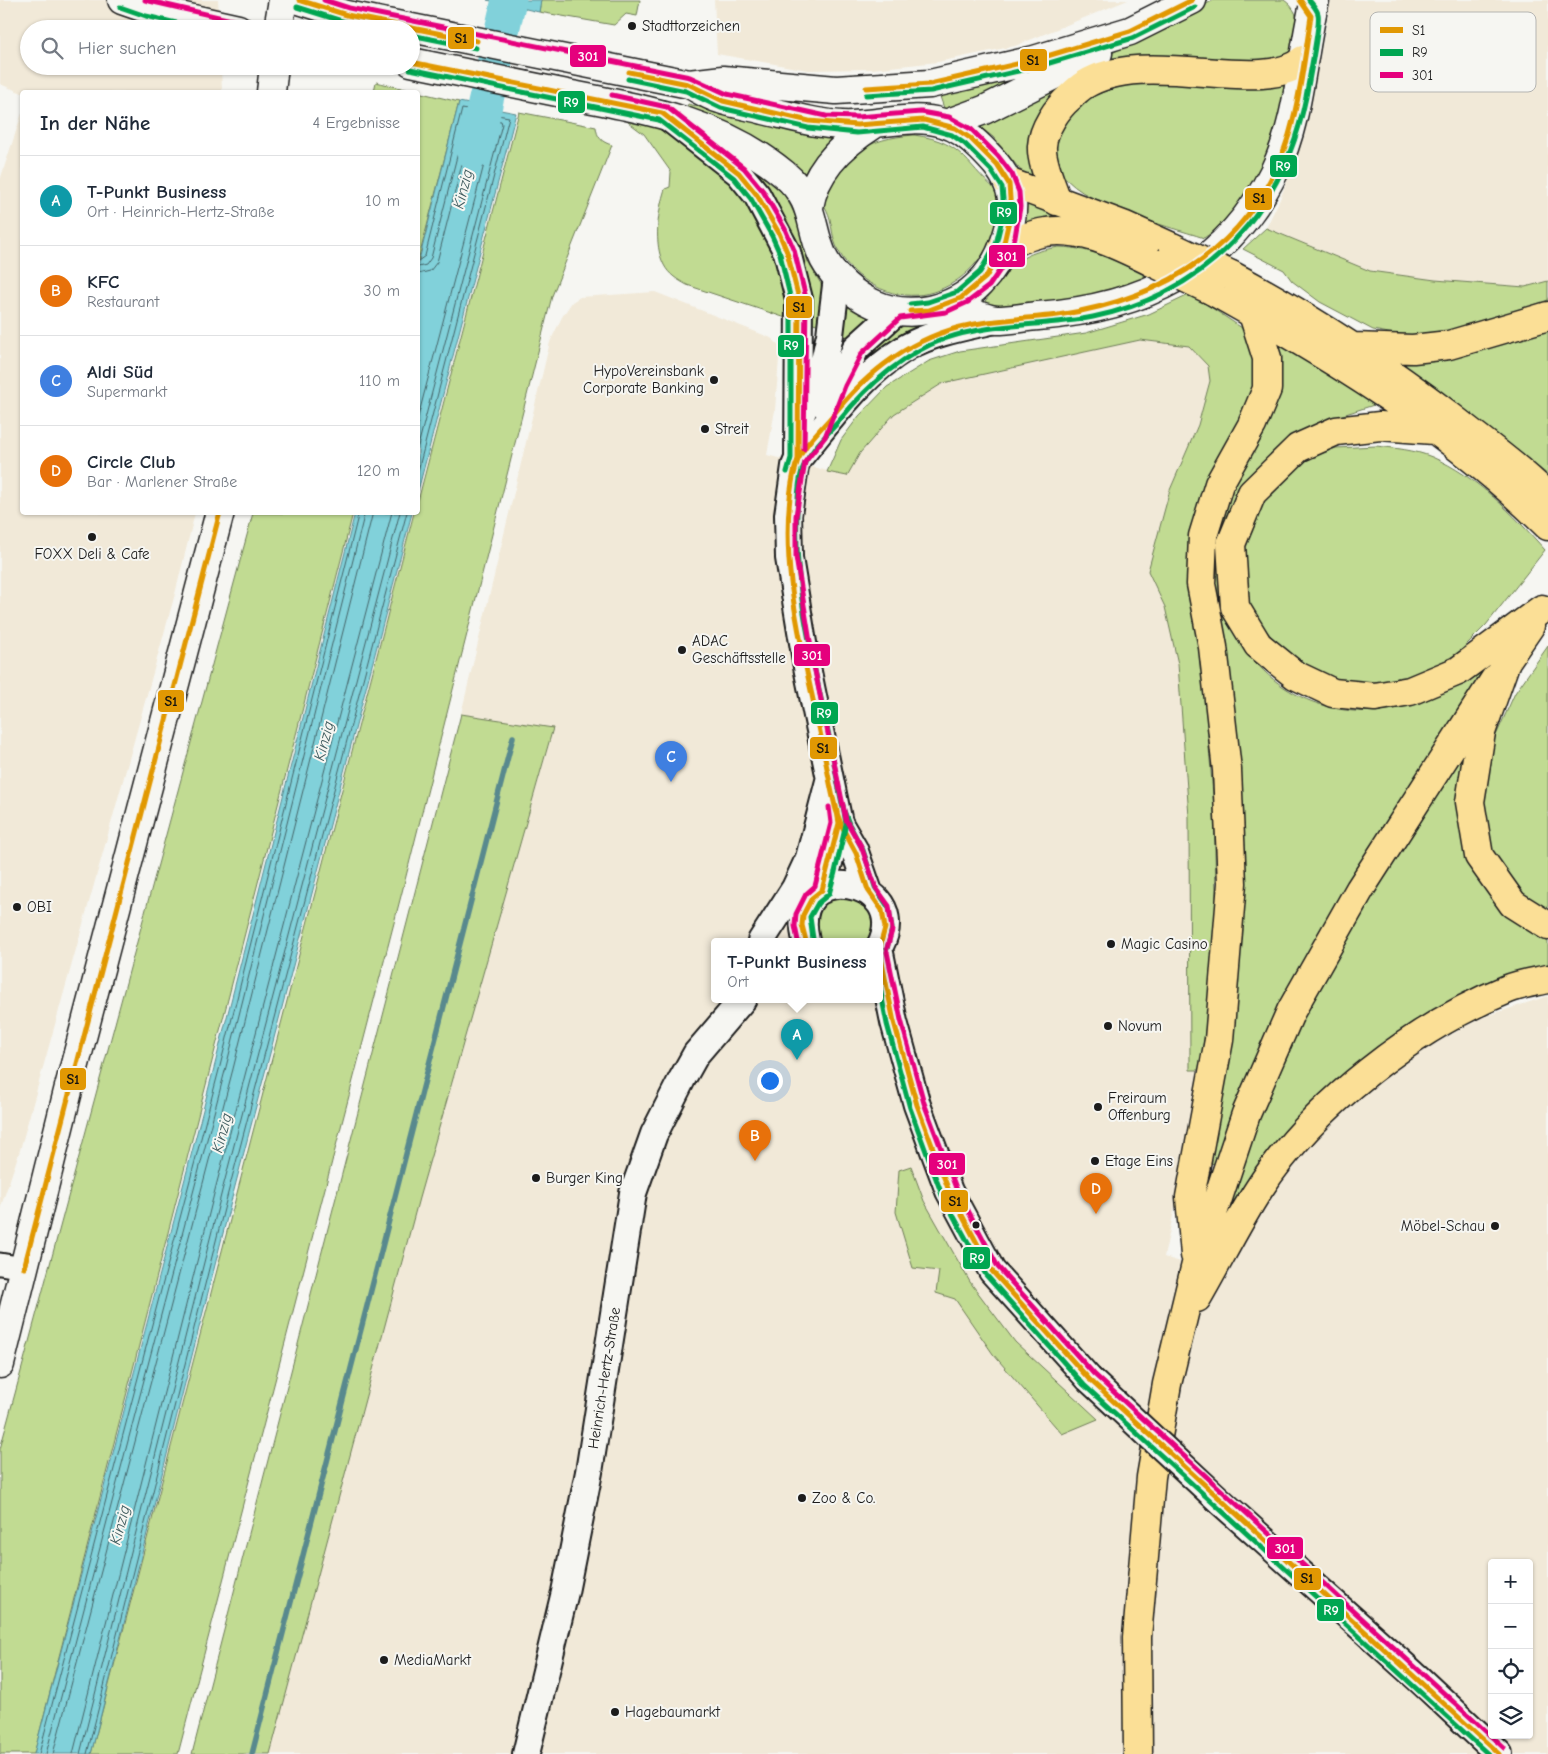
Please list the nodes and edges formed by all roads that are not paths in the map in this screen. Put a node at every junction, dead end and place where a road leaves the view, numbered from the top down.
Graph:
1 (122, 0) edge
2 (283, 0) edge
3 (299, 0) edge
4 (1192, 0) edge
5 (1309, 5) edge
6 (198, 20) edge
7 (280, 20) edge
8 (370, 20) edge
9 (420, 30) edge
10 (1130, 30) junction
11 (1304, 60) junction
12 (420, 64) edge
13 (273, 75) edge
14 (689, 84) junction
15 (271, 90) edge
16 (662, 113) junction
17 (946, 124) junction
18 (873, 125) junction
19 (1008, 182) junction
20 (1058, 201) junction
21 (810, 207) junction
22 (1003, 247) junction
23 (1163, 255) junction
24 (837, 277) junction
25 (1221, 283) junction
26 (950, 304) junction
27 (897, 310) junction
28 (1253, 314) junction
29 (1548, 316) edge
30 (995, 320) junction
31 (1353, 347) junction
32 (808, 429) junction
33 (1434, 430) junction
34 (1535, 494) edge
35 (219, 515) edge
36 (1548, 526) edge
37 (1545, 604) edge
38 (1506, 661) junction
39 (830, 778) junction
40 (839, 823) junction
41 (822, 890) junction
42 (869, 892) junction
43 (1548, 926) edge
44 (799, 936) edge
45 (763, 938) edge
46 (882, 938) edge
47 (883, 969) edge
48 (1548, 979) edge
49 (877, 1003) edge
50 (738, 1004) edge
51 (894, 1022) junction
52 (1196, 1264) junction
53 (12, 1266) edge
54 (1178, 1332) junction
55 (0, 1364) edge
56 (526, 1754) edge
57 (1138, 1754) edge
58 (1499, 1754) edge

1 - 6 main road
2 - 7 main road
3 - 8 main road
4 - 10 main road
5 - 11 main road
9 - 14 main road
10 - 14 main road
10 - 17 main road
11 - 20 main road
11 - 30 main road
12 - 16 main road
13 - 15 main road
14 - 18 main road
16 - 21 main road
16 - 32 street
17 - 18 main road
17 - 19 main road
18 - 21 main road
19 - 20 main road
19 - 22 main road
20 - 23 main road
21 - 24 main road
22 - 23 main road
22 - 26 main road
23 - 25 main road, bridge
24 - 27 main road
24 - 32 street
25 - 28 main road
25 - 31 main road
26 - 27 main road
26 - 30 main road
27 - 32 street
28 - 33 main road
28 - 52 main road
29 - 31 main road
30 - 32 street
31 - 34 main road
32 - 39 street
33 - 34 main road
33 - 37 main road
34 - 36 main road
35 - 53 main road
37 - 38 main road
38 - 43 main road
38 - 52 main road
39 - 40 street
39 - 45 street
40 - 41 street
40 - 42 street
41 - 42 street
41 - 44 street
42 - 46 street
47 - 51 street
48 - 54 main road
49 - 51 street
50 - 56 street, Heinrich-Hertz-Straße
51 - 58 street, bridge
52 - 54 main road
53 - 55 main road
54 - 57 main road

